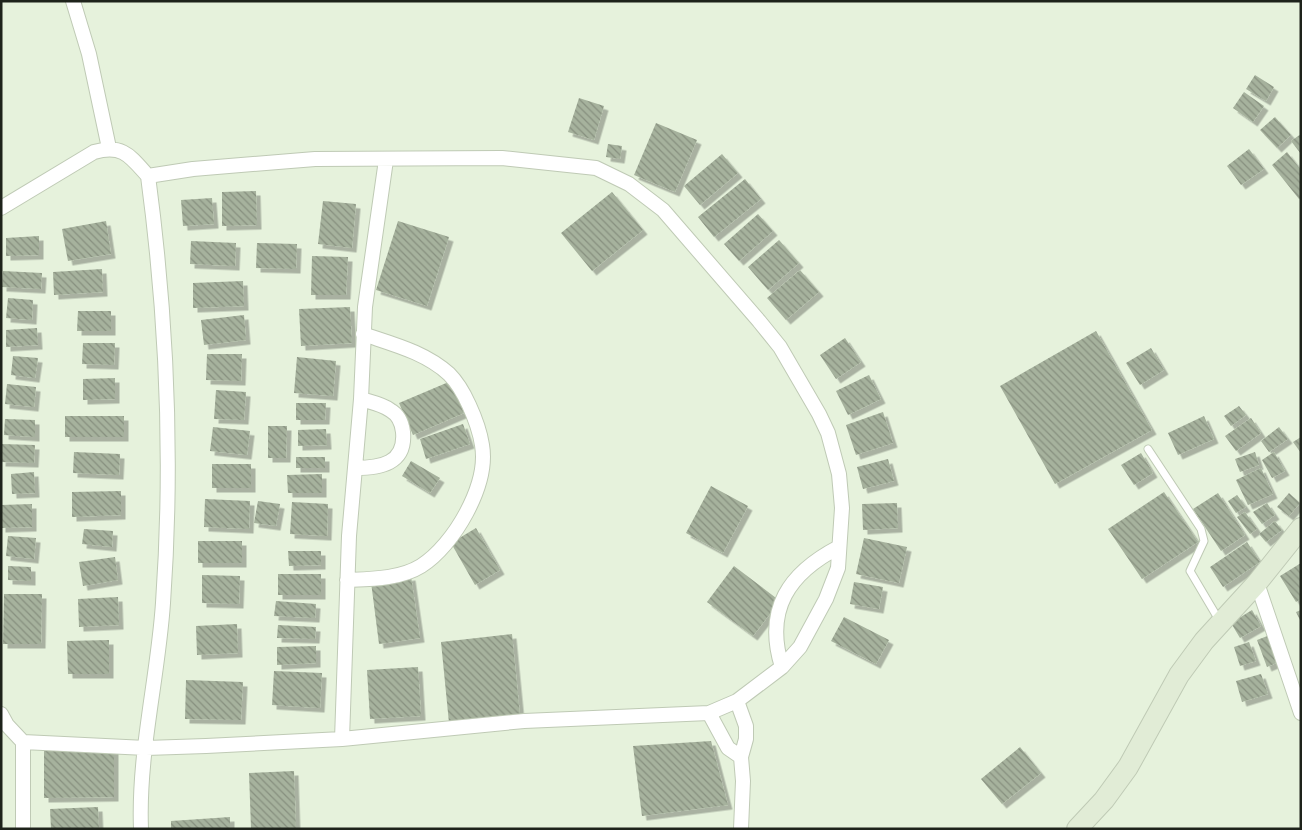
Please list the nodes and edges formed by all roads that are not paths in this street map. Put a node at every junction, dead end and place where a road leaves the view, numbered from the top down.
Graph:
1 (73, 1) edge
2 (109, 148) junction
3 (386, 160) junction
4 (148, 176) junction
5 (1, 208) edge
6 (363, 334) junction
7 (361, 398) junction
8 (1148, 449) dead end
9 (355, 468) junction
10 (1298, 537) edge
11 (838, 547) junction
12 (347, 580) junction
13 (1257, 583) junction
14 (1221, 623) junction
15 (782, 667) junction
16 (738, 701) junction
17 (709, 713) junction
18 (1301, 713) edge
19 (1, 714) edge
20 (342, 739) junction
21 (23, 742) junction
22 (146, 748) junction
23 (741, 757) junction
24 (23, 829) edge
25 (141, 829) edge
26 (741, 829) edge
27 (1077, 829) edge

1 - 2 street
2 - 4 street
2 - 5 street
3 - 4 street
3 - 6 street
3 - 11 street
4 - 22 street
6 - 7 street
6 - 12 street
7 - 9 street
7 - 9 street
8 - 14 lane
9 - 12 street
10 - 13 main road
11 - 15 street
11 - 15 street
12 - 20 street
13 - 14 main road
13 - 18 street
14 - 27 main road
15 - 16 street
16 - 17 street
16 - 23 street
17 - 20 street
17 - 23 street
19 - 21 street
20 - 22 street
21 - 22 street
21 - 24 street
22 - 25 street
23 - 26 street

